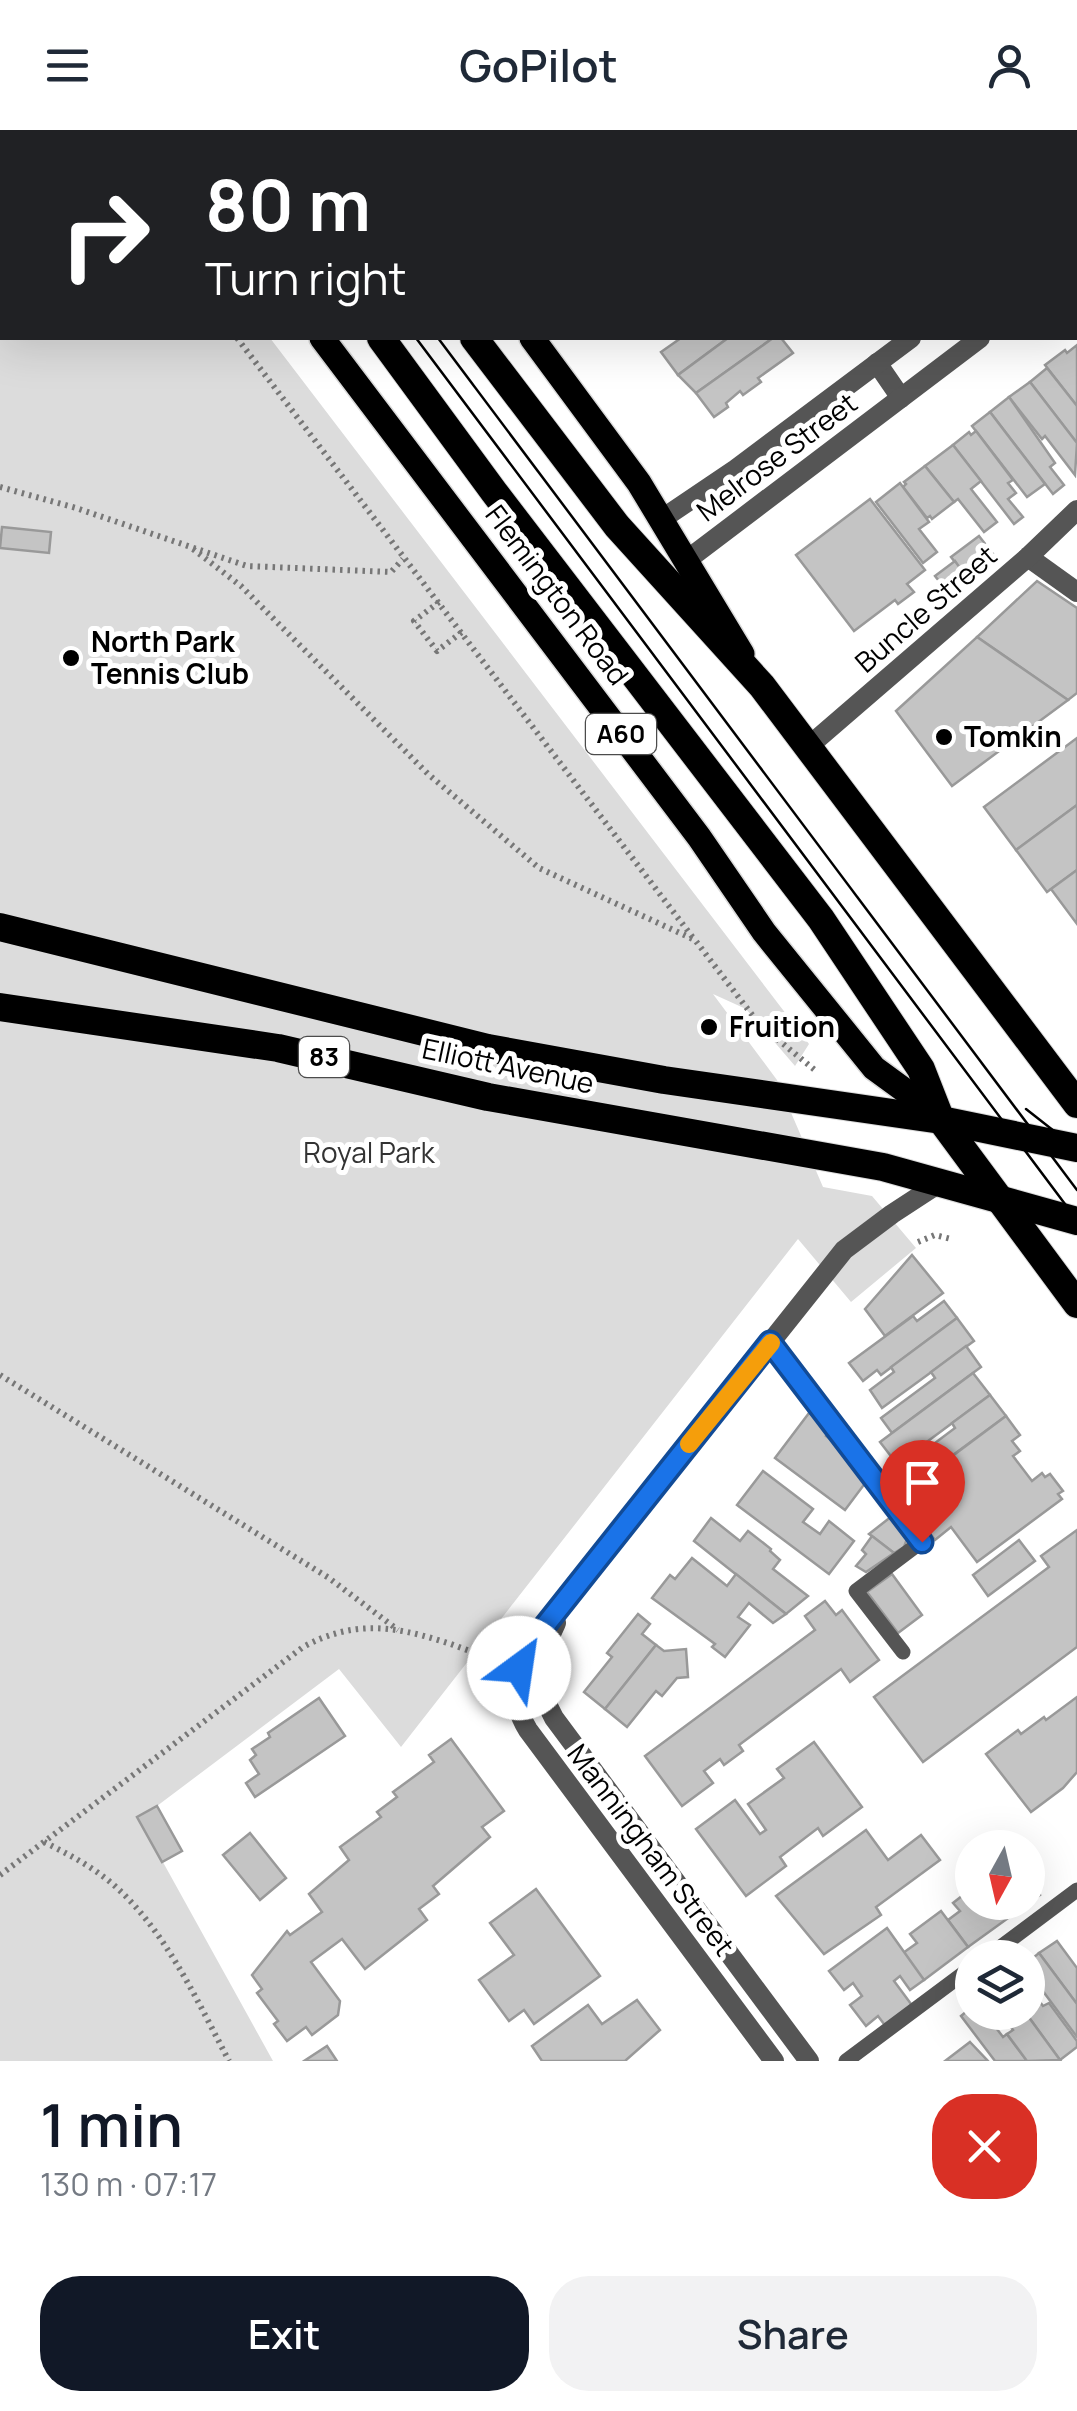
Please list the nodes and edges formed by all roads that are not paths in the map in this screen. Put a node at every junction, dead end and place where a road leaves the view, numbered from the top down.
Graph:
1 (324, 340) edge
2 (382, 340) edge
3 (476, 340) edge
4 (534, 340) edge
5 (908, 340) edge
6 (977, 340) edge
7 (877, 363) junction
8 (900, 398) junction
9 (1077, 510) edge
10 (662, 519) junction
11 (1028, 557) junction
12 (687, 560) junction
13 (1077, 592) edge
14 (762, 686) junction
15 (809, 746) junction
16 (0, 928) edge
17 (0, 1007) edge
18 (1077, 1104) edge
19 (939, 1117) junction
20 (1077, 1148) edge
21 (941, 1182) junction
22 (1000, 1200) junction
23 (1077, 1222) edge
24 (1077, 1304) edge
25 (770, 1342) junction
26 (903, 1652) dead end
27 (531, 1663) junction
28 (1077, 1890) edge
29 (1010, 1940) edge
30 (955, 1980) edge
31 (774, 2061) edge
32 (809, 2061) edge
33 (846, 2061) edge

1 - 19 main road, Flemington Road / A60
2 - 19 highway, Flemington Road / A60
3 - 14 highway
4 - 10 main road
5 - 7 street, Melrose Street
6 - 8 street, Melrose Street
7 - 8 street, Melrose Street
7 - 10 street, Melrose Street
8 - 12 street, Melrose Street
9 - 11 street, Buncle Street
10 - 12 main road
11 - 13 street
11 - 15 street, Buncle Street
12 - 14 main road
14 - 15 highway
15 - 18 highway
16 - 19 highway, Elliott Avenue / 83
17 - 21 highway, Elliott Avenue / 83
19 - 20 highway, 83
19 - 22 highway, Flemington Road / A60
21 - 22 highway, Elliott Avenue / 83
21 - 25 street
22 - 23 highway, 83
22 - 24 highway, Flemington Road / A60
25 - 26 lane
25 - 27 street
27 - 31 street, Manningham Street
27 - 32 street, Manningham Street
28 - 29 lane
30 - 33 lane

